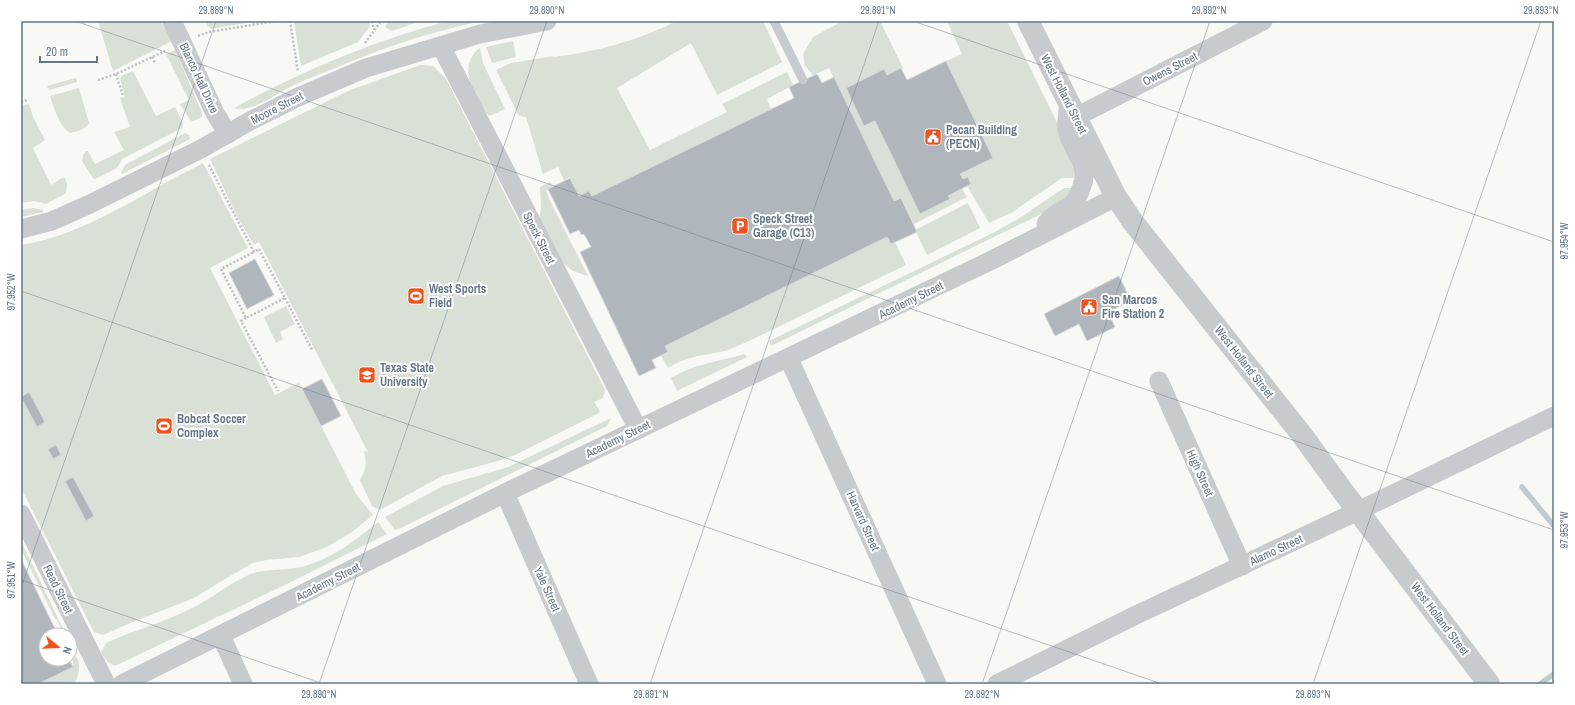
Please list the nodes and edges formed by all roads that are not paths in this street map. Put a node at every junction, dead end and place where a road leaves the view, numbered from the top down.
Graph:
1 (172, 21) edge
2 (547, 21) edge
3 (774, 21) edge
4 (1028, 21) edge
5 (1263, 21) edge
6 (441, 46) junction
7 (803, 80) dead end
8 (1073, 110) junction
9 (228, 134) junction
10 (1116, 197) junction
11 (21, 229) edge
12 (1041, 236) junction
13 (789, 359) junction
14 (1159, 381) dead end
15 (1554, 416) edge
16 (638, 429) junction
17 (505, 494) junction
18 (1358, 511) junction
19 (21, 514) edge
20 (1242, 566) junction
21 (221, 636) junction
22 (106, 684) edge
23 (122, 684) edge
24 (243, 684) edge
25 (589, 684) edge
26 (937, 684) edge
27 (997, 684) edge
28 (1489, 684) edge

1 - 9 street, Blanco Hall Drive
2 - 6 street, Moore Street
3 - 7 lane
4 - 8 street, West Holland Street
5 - 8 street, Owens Street
6 - 9 street, Moore Street
6 - 16 street, Speck Street
8 - 10 street, West Holland Street
8 - 12 street
9 - 11 street, Moore Street
10 - 12 street, Academy Street
10 - 18 street, West Holland Street
12 - 13 street, Academy Street
13 - 16 street, Academy Street
13 - 26 street, Harvard Street
14 - 20 street, High Street
15 - 18 street, Alamo Street
16 - 17 street, Academy Street
17 - 21 street, Academy Street
17 - 25 street, Yale Street
18 - 20 street, Alamo Street
18 - 28 street, West Holland Street
19 - 22 street, Read Street
20 - 27 street, Alamo Street
21 - 23 street, Academy Street
21 - 24 street

